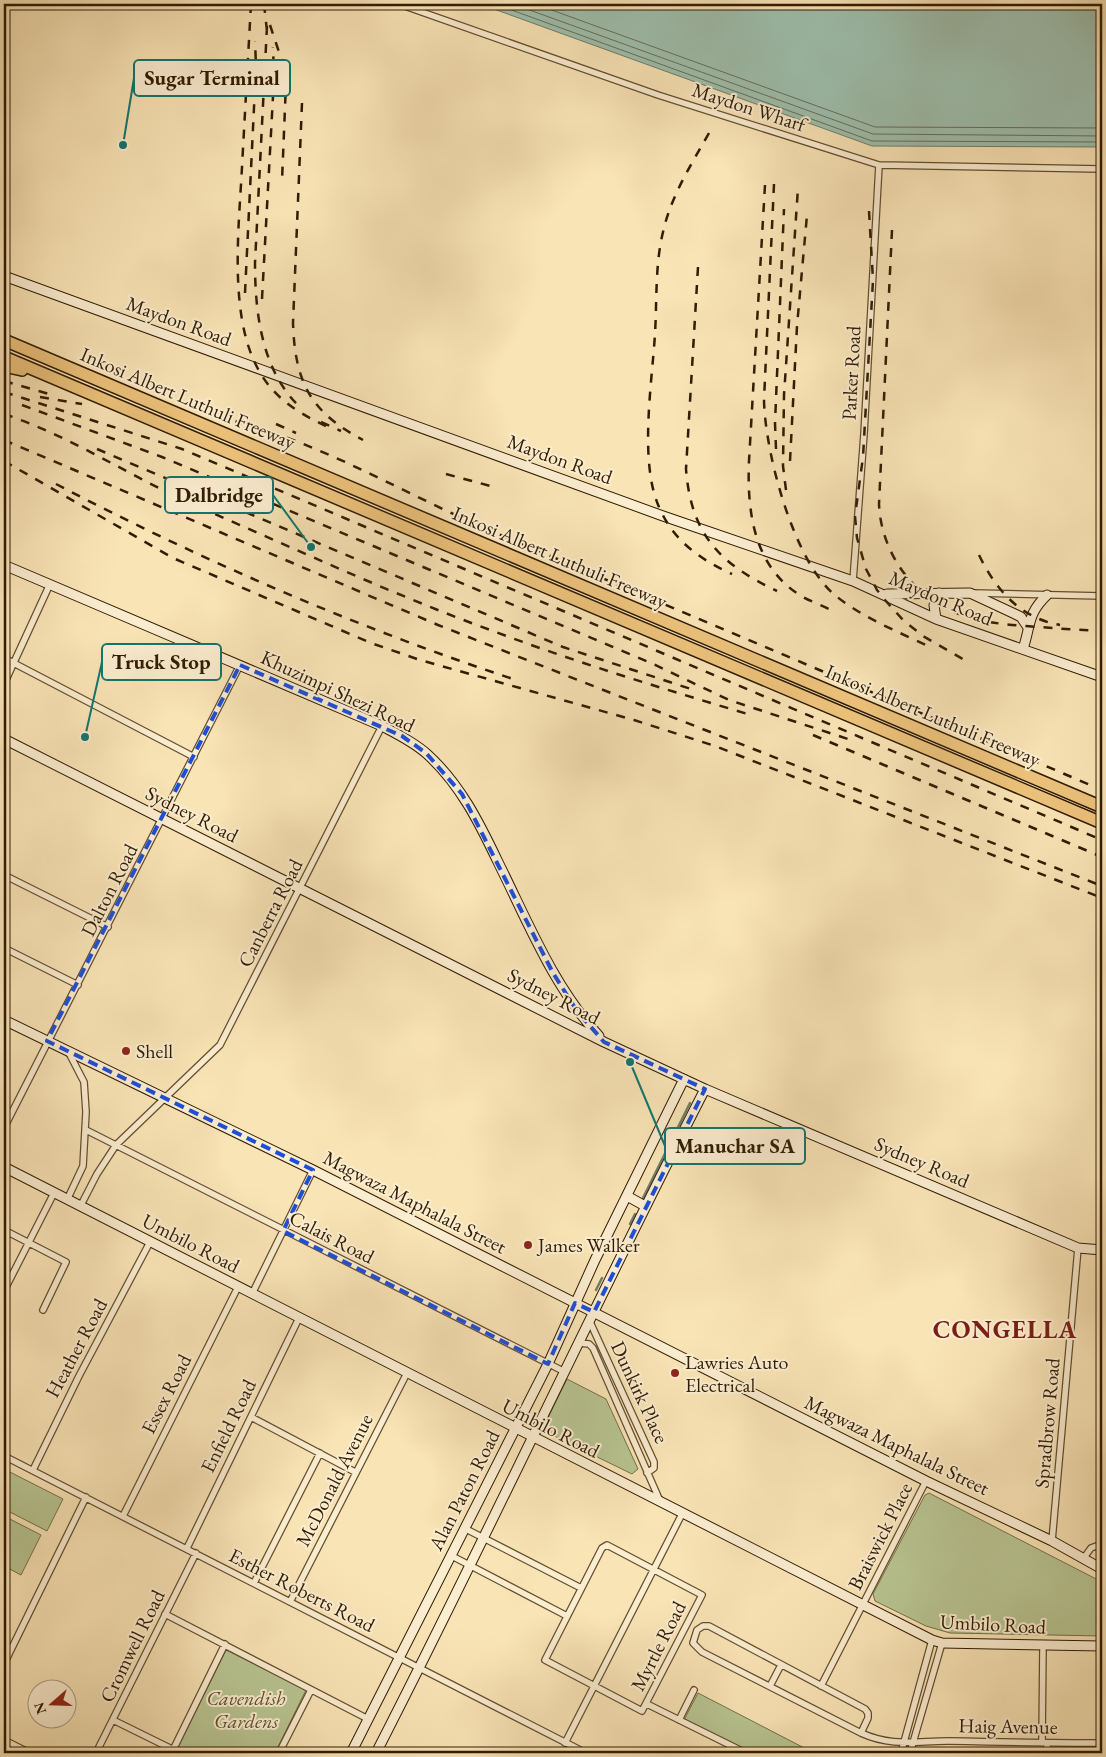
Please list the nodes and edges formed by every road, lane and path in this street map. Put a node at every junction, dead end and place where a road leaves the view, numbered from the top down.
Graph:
1 (399, 4) edge
2 (879, 166) junction
3 (1102, 170) edge
4 (4, 276) edge
5 (4, 332) edge
6 (4, 340) edge
7 (4, 357) edge
8 (4, 366) edge
9 (76, 370) junction
10 (43, 374) junction
11 (4, 564) edge
12 (853, 581) junction
13 (50, 584) junction
14 (939, 593) junction
15 (970, 593) junction
16 (884, 594) junction
17 (1047, 595) junction
18 (1102, 596) edge
19 (936, 619) junction
20 (1026, 626) junction
21 (1023, 649) junction
22 (4, 658) edge
23 (14, 663) junction
24 (240, 665) junction
25 (1102, 677) edge
26 (4, 684) edge
27 (382, 726) junction
28 (4, 739) edge
29 (194, 757) junction
30 (1102, 807) edge
31 (163, 819) junction
32 (1102, 823) edge
33 (4, 875) edge
34 (300, 889) junction
35 (108, 927) junction
36 (4, 948) edge
37 (78, 985) junction
38 (4, 1020) edge
39 (47, 1041) junction
40 (604, 1042) junction
41 (69, 1053) junction
42 (684, 1079) junction
43 (705, 1089) junction
44 (165, 1098) junction
45 (4, 1128) edge
46 (86, 1130) junction
47 (116, 1145) junction
48 (4, 1168) edge
49 (313, 1170) junction
50 (54, 1193) junction
51 (627, 1196) junction
52 (67, 1200) junction
53 (645, 1206) junction
54 (80, 1207) junction
55 (4, 1230) edge
56 (283, 1231) junction
57 (150, 1242) junction
58 (28, 1243) junction
59 (1078, 1248) junction
60 (1102, 1250) edge
61 (238, 1287) junction
62 (4, 1291) edge
63 (252, 1294) junction
64 (575, 1303) junction
65 (43, 1310) dead end
66 (594, 1312) junction
67 (299, 1318) junction
68 (590, 1322) junction
69 (579, 1343) junction
70 (548, 1364) junction
71 (564, 1372) junction
72 (407, 1373) junction
73 (624, 1398) junction
74 (615, 1401) junction
75 (631, 1413) junction
76 (251, 1417) junction
77 (622, 1417) junction
78 (514, 1428) junction
79 (534, 1438) junction
80 (320, 1453) junction
81 (4, 1456) edge
82 (33, 1470) junction
83 (356, 1472) junction
84 (647, 1473) junction
85 (926, 1481) junction
86 (86, 1497) junction
87 (661, 1503) junction
88 (682, 1514) junction
89 (123, 1516) junction
90 (464, 1528) junction
91 (484, 1538) junction
92 (1052, 1541) junction
93 (1102, 1544) edge
94 (186, 1548) junction
95 (196, 1553) junction
96 (450, 1556) junction
97 (1083, 1558) junction
98 (470, 1566) junction
99 (653, 1569) junction
100 (1102, 1569) edge
101 (254, 1583) junction
102 (581, 1588) junction
103 (290, 1602) junction
104 (862, 1605) junction
105 (165, 1614) junction
106 (567, 1616) junction
107 (932, 1640) junction
108 (942, 1643) junction
109 (225, 1644) junction
110 (1043, 1645) junction
111 (1102, 1646) edge
112 (399, 1658) junction
113 (4, 1664) edge
114 (780, 1665) junction
115 (420, 1669) junction
116 (920, 1685) junction
117 (594, 1686) junction
118 (770, 1686) junction
119 (821, 1686) junction
120 (929, 1687) junction
121 (311, 1690) junction
122 (694, 1690) dead end
123 (647, 1704) junction
124 (368, 1719) junction
125 (113, 1720) junction
126 (679, 1720) junction
127 (861, 1733) junction
128 (4, 1740) edge
129 (913, 1742) junction
130 (565, 1743) junction
131 (904, 1743) junction
132 (1044, 1743) junction
133 (1102, 1743) edge
134 (176, 1752) edge
135 (30, 1753) edge
136 (96, 1753) edge
137 (279, 1753) edge
138 (351, 1753) edge
139 (376, 1753) edge
140 (586, 1753) edge
141 (746, 1753) edge
142 (901, 1753) edge
143 (910, 1753) edge
144 (1047, 1753) edge

1 - 2 street, Maydon Wharf
2 - 3 street, Maydon Wharf
2 - 12 street, Parker Road
4 - 12 street, Maydon Road
5 - 9 highway
6 - 9 highway, Inkosi Albert Luthuli Freeway
7 - 10 highway, Inkosi Albert Luthuli Freeway
8 - 10 highway
9 - 30 highway, Inkosi Albert Luthuli Freeway
10 - 32 highway, Inkosi Albert Luthuli Freeway
11 - 13 street, Khuzimpi Shezi Road
12 - 16 street, Maydon Road
13 - 23 street
13 - 24 street, Khuzimpi Shezi Road
14 - 15 street
14 - 16 street
14 - 19 street
15 - 17 street
15 - 20 street
16 - 19 street, Maydon Road
17 - 18 street
17 - 20 street
19 - 21 street, Maydon Road
20 - 21 street
21 - 25 street, Maydon Road
22 - 23 street
23 - 26 street
23 - 29 street
24 - 27 street, Khuzimpi Shezi Road
24 - 29 street, Dalton Road
27 - 34 street, Canberra Road
27 - 40 street, Khuzimpi Shezi Road
28 - 31 street, Sydney Road
29 - 31 street, Dalton Road
31 - 34 street, Sydney Road
31 - 35 street, Dalton Road
33 - 35 street
34 - 40 street, Sydney Road
34 - 44 street, Canberra Road
35 - 37 street, Dalton Road
36 - 37 street
37 - 39 street, Dalton Road
38 - 39 street, Magwaza Maphalala Street
39 - 41 street, Magwaza Maphalala Street
39 - 45 street, Dalton Road
40 - 42 street, Sydney Road
41 - 44 street, Magwaza Maphalala Street
41 - 46 street
42 - 43 street, Sydney Road
42 - 51 street, Alan Paton Road
43 - 53 street, Alan Paton Road
43 - 59 street, Sydney Road
44 - 47 street, Canberra Road
44 - 49 street, Magwaza Maphalala Street
46 - 47 street, Calais Road
46 - 52 street
47 - 54 street, Canberra Road
47 - 56 street, Calais Road
48 - 50 street, Umbilo Road
49 - 56 street
49 - 64 street, Magwaza Maphalala Street
50 - 52 street, Umbilo Road
50 - 58 street
51 - 53 street
51 - 64 street, Alan Paton Road
52 - 54 street, Umbilo Road
53 - 66 street, Alan Paton Road
54 - 57 street, Umbilo Road
55 - 58 street
56 - 63 street
56 - 70 street, Calais Road
57 - 61 street, Umbilo Road
57 - 82 street, Heather Road
58 - 62 street
58 - 65 street
59 - 60 street, Sydney Road
59 - 92 street, Spradbrow Road
61 - 63 street, Umbilo Road
61 - 89 street, Essex Road
63 - 67 street, Umbilo Road
64 - 66 street, Magwaza Maphalala Street
64 - 70 street, Alan Paton Road
66 - 68 street, Alan Paton Road
66 - 85 street, Magwaza Maphalala Street
67 - 72 street, Umbilo Road
67 - 76 street, Enfield Road
68 - 69 street, Alan Paton Road
68 - 73 street, Dunkirk Place
69 - 71 street, Alan Paton Road
69 - 74 street
70 - 71 street, Calais Road
70 - 78 street, Alan Paton Road
71 - 79 street, Alan Paton Road
72 - 78 street, Umbilo Road
72 - 83 street, McDonald Avenue
73 - 74 street
73 - 75 street, Dunkirk Place
74 - 77 street
75 - 77 street
75 - 84 street, Dunkirk Place
76 - 80 street
76 - 94 street, Enfield Road
77 - 84 street
78 - 79 street, Umbilo Road
78 - 90 street, Alan Paton Road
79 - 87 street, Umbilo Road
79 - 91 street, Alan Paton Road
80 - 83 street
80 - 101 street
81 - 82 street, Esther Roberts Road
82 - 86 street, Esther Roberts Road
83 - 103 street, McDonald Avenue
84 - 87 street
85 - 92 street, Magwaza Maphalala Street
85 - 104 street, Braiswick Place
86 - 89 street, Esther Roberts Road
86 - 113 street
87 - 88 street, Umbilo Road
88 - 99 street, Myrtle Road
88 - 104 street, Umbilo Road
89 - 94 street, Esther Roberts Road
90 - 91 street
90 - 96 street, Alan Paton Road
91 - 98 street, Alan Paton Road
91 - 102 street
92 - 97 street, Magwaza Maphalala Street
93 - 97 street
94 - 95 street, Esther Roberts Road
95 - 101 street, Esther Roberts Road
95 - 105 street, Cromwell Road
96 - 98 street
96 - 112 street, Alan Paton Road
97 - 100 street, Magwaza Maphalala Street
98 - 106 street
98 - 115 street, Alan Paton Road
99 - 102 street, Myrtle Road
99 - 117 street, Myrtle Road
99 - 123 street, Myrtle Road
101 - 103 street, Esther Roberts Road
102 - 106 street, Myrtle Road
103 - 112 street, Esther Roberts Road
104 - 107 street, Umbilo Road
104 - 119 street, Braiswick Place
105 - 109 street
105 - 125 street, Cromwell Road
106 - 117 street, Myrtle Road
107 - 108 street, Umbilo Road
107 - 116 street
108 - 110 street, Umbilo Road
108 - 120 street
109 - 121 street
109 - 134 street
110 - 111 street, Umbilo Road
110 - 132 street
112 - 115 street, Esther Roberts Road
112 - 124 street, Alan Paton Road
114 - 118 street
114 - 118 street, Haig Avenue
114 - 119 street, Haig Avenue
115 - 130 street, Esther Roberts Road
115 - 139 street, Alan Paton Road
116 - 120 street
116 - 131 street
117 - 123 street, Myrtle Road
117 - 130 street, Myrtle Road
118 - 127 street, Haig Avenue
119 - 127 street, Haig Avenue
120 - 129 street
121 - 124 street
121 - 137 street
122 - 126 street
123 - 126 street
124 - 138 street, Alan Paton Road
125 - 134 street
125 - 136 street, Cromwell Road
126 - 141 street
127 - 131 street, Haig Avenue
128 - 135 street
129 - 131 street, Haig Avenue
129 - 132 street, Haig Avenue
129 - 143 street
130 - 140 street, Esther Roberts Road
131 - 142 street
132 - 133 street, Haig Avenue
132 - 144 street

